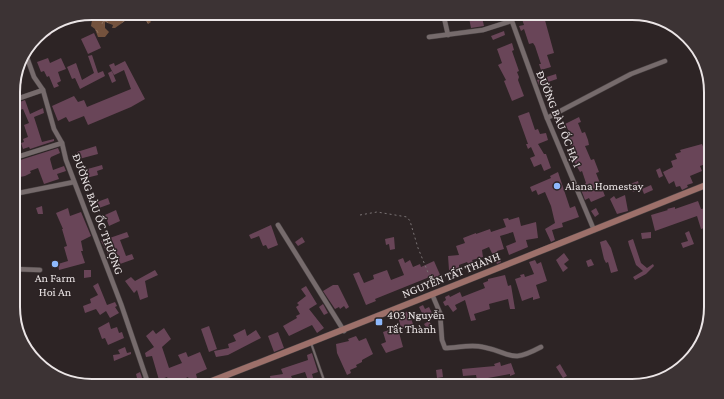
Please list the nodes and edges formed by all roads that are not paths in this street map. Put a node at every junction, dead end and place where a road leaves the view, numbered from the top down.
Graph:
1 (445, 20) edge
2 (511, 21) joint
3 (448, 35) junction
4 (429, 37) dead end
5 (28, 59) edge
6 (665, 61) dead end
7 (43, 90) junction
8 (20, 98) edge
9 (547, 118) junction
10 (62, 143) junction
11 (20, 156) edge
12 (74, 182) junction
13 (704, 186) edge
14 (20, 193) edge
15 (278, 225) dead end
16 (594, 230) junction
17 (20, 269) edge
18 (40, 270) dead end
19 (434, 293) junction
20 (344, 331) junction
21 (311, 342) junction
22 (541, 347) dead end
23 (147, 379) edge
24 (217, 379) edge
25 (324, 379) edge

1 - 3 street
2 - 3 street
2 - 9 street, ĐƯỜNG BÀU ỐC HẠ 1
3 - 4 street
5 - 7 street, ĐƯỜNG BÀU ỐC THƯỢNG
6 - 9 street
7 - 8 street
7 - 10 street, ĐƯỜNG BÀU ỐC THƯỢNG
9 - 16 street, ĐƯỜNG BÀU ỐC HẠ 1
10 - 11 street
10 - 12 street, ĐƯỜNG BÀU ỐC THƯỢNG
12 - 14 street
12 - 23 street, ĐƯỜNG BÀU ỐC THƯỢNG
13 - 16 main road, NGUYỄN TẤT THÀNH
15 - 20 street
16 - 19 main road, NGUYỄN TẤT THÀNH
17 - 18 street
19 - 20 main road, NGUYỄN TẤT THÀNH
19 - 22 street
20 - 21 main road, NGUYỄN TẤT THÀNH
21 - 24 main road, NGUYỄN TẤT THÀNH
21 - 25 lane

